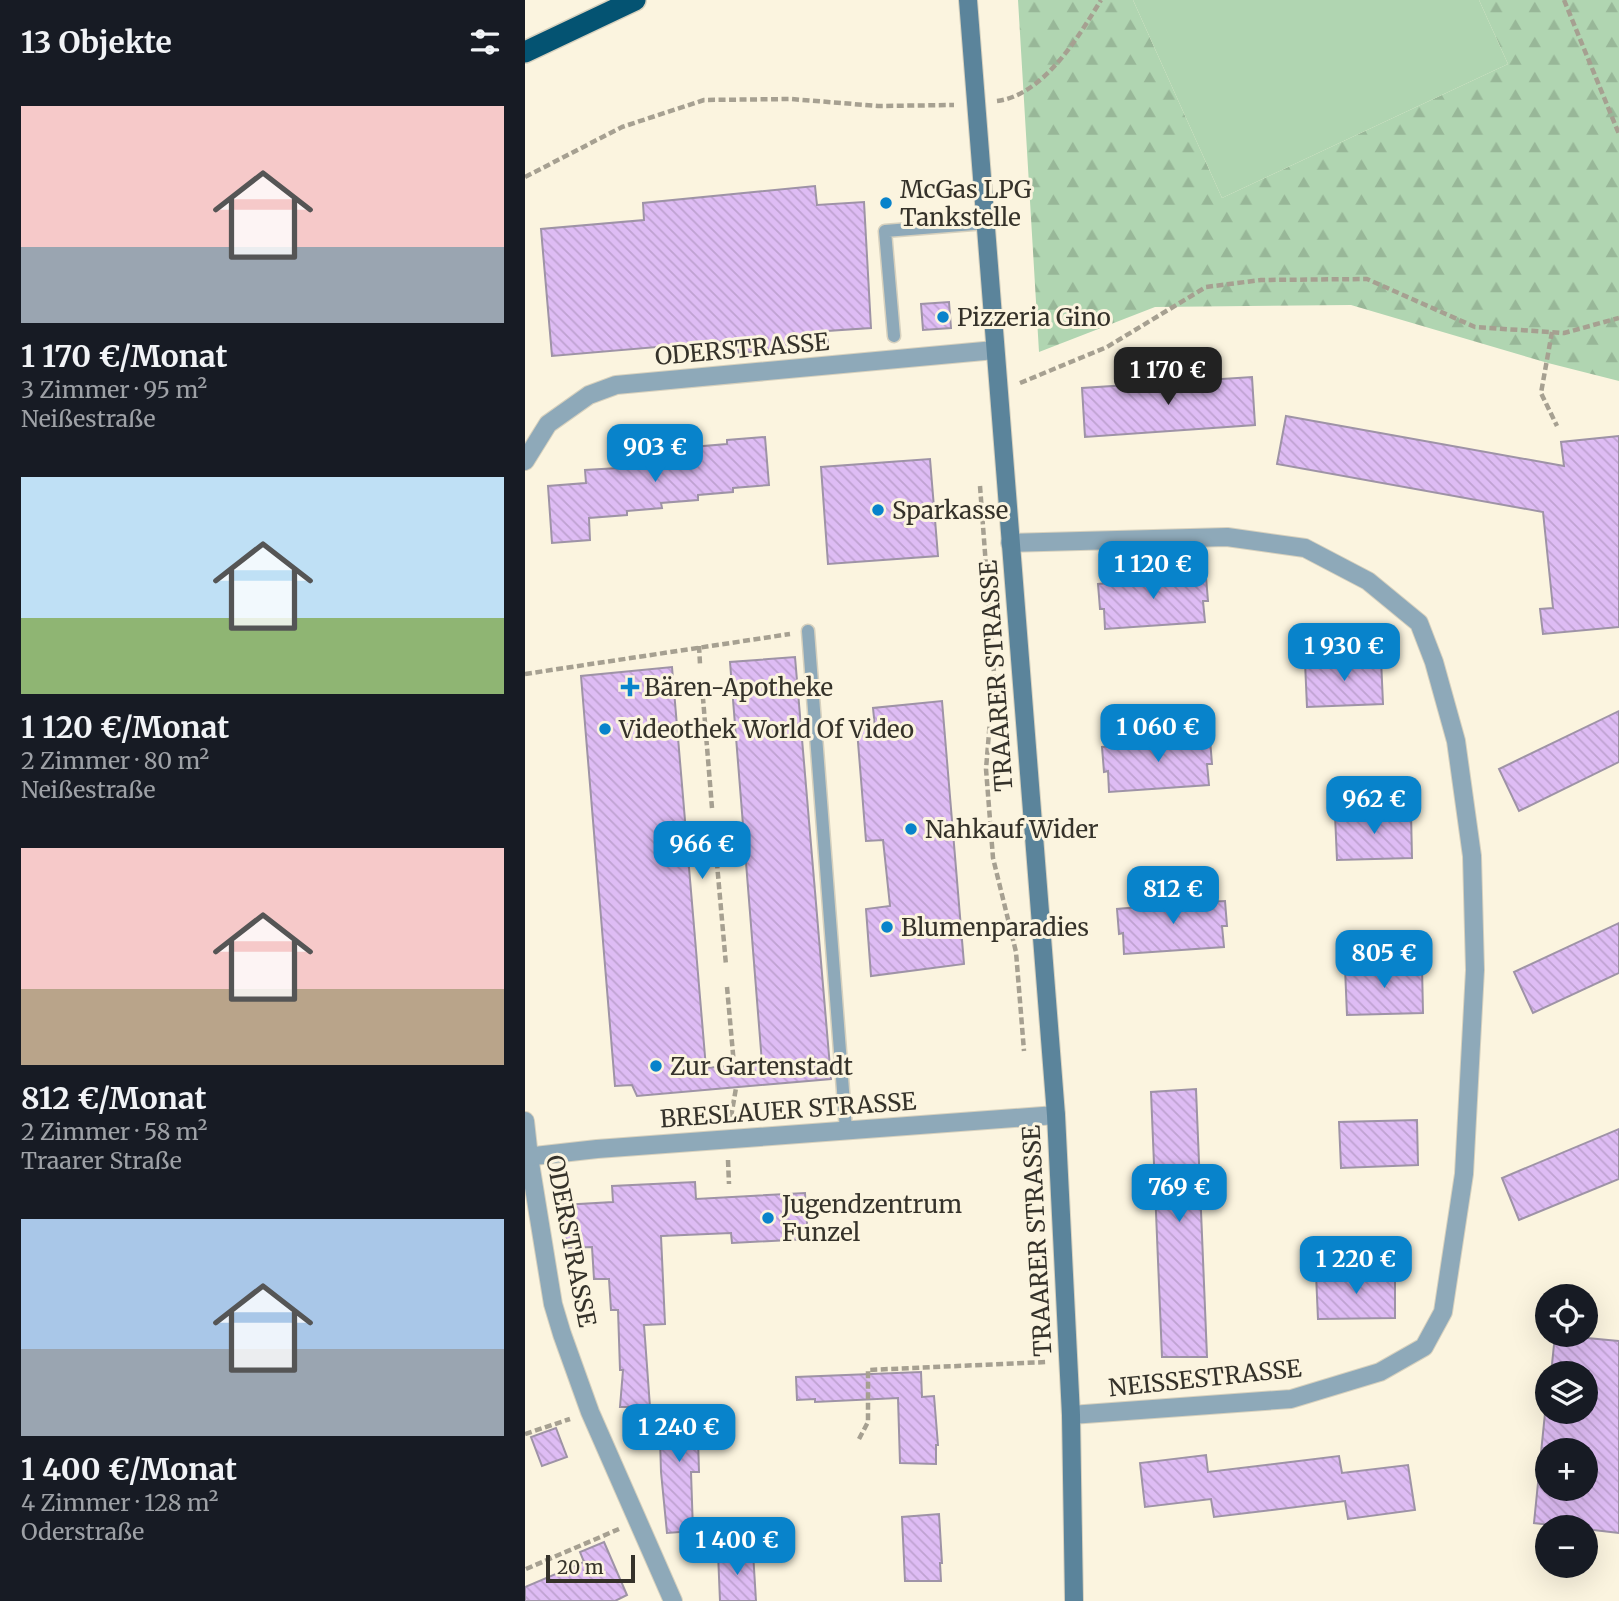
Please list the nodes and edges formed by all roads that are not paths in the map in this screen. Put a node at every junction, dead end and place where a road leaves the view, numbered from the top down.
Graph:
1 (635, 0) edge
2 (968, 0) edge
3 (525, 52) edge
4 (986, 223) junction
5 (894, 336) dead end
6 (995, 350) junction
7 (525, 461) edge
8 (1010, 543) junction
9 (808, 631) road end
10 (1056, 1115) junction
11 (525, 1121) edge
12 (846, 1130) junction
13 (527, 1157) edge
14 (1071, 1415) junction
15 (673, 1601) edge
16 (1074, 1601) edge

1 - 3 highway
2 - 4 street, TRAARER STRASSE
4 - 5 lane
4 - 6 street, TRAARER STRASSE
6 - 7 street, ODERSTRASSE
6 - 8 street, TRAARER STRASSE
8 - 10 street, TRAARER STRASSE
8 - 14 street, NEISSESTRASSE
9 - 12 lane
10 - 12 street, BRESLAUER STRASSE
10 - 14 street, TRAARER STRASSE
11 - 13 street, ODERSTRASSE
12 - 13 street, BRESLAUER STRASSE
13 - 15 street, ODERSTRASSE
14 - 16 street, TRAARER STRASSE

